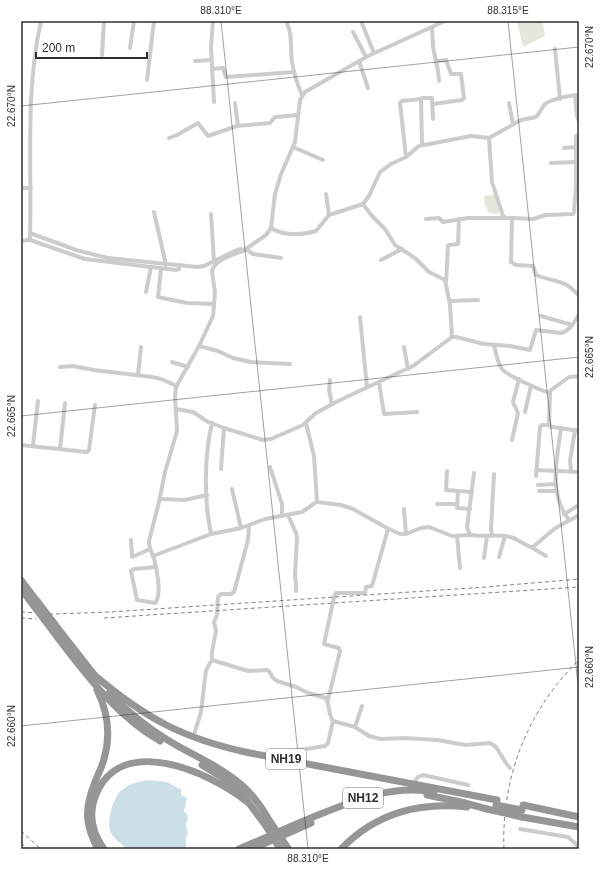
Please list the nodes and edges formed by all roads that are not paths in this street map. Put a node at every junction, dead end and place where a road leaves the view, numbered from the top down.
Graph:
1 (41, 21) edge
2 (104, 21) edge
3 (134, 21) edge
4 (154, 21) edge
5 (213, 21) edge
6 (286, 21) edge
7 (362, 21) edge
8 (445, 21) edge
9 (432, 27) junction
10 (353, 32) dead end
11 (130, 48) dead end
12 (555, 49) dead end
13 (374, 53) junction
14 (102, 55) dead end
15 (366, 57) junction
16 (211, 60) junction
17 (195, 61) dead end
18 (360, 61) junction
19 (436, 61) junction
20 (212, 69) junction
21 (294, 72) junction
22 (147, 80) dead end
23 (439, 81) dead end
24 (368, 88) dead end
25 (302, 95) junction
26 (577, 95) edge
27 (421, 99) junction
28 (560, 99) junction
29 (214, 102) dead end
30 (235, 102) dead end
31 (510, 102) dead end
32 (433, 104) junction
33 (298, 115) junction
34 (433, 119) dead end
35 (579, 121) edge
36 (513, 124) junction
37 (238, 126) junction
38 (579, 135) edge
39 (169, 138) dead end
40 (489, 138) junction
41 (422, 145) junction
42 (293, 147) junction
43 (577, 147) junction
44 (564, 148) dead end
45 (406, 157) junction
46 (323, 160) dead end
47 (576, 162) junction
48 (551, 163) dead end
49 (578, 180) edge
50 (21, 188) edge
51 (31, 188) junction
52 (326, 194) dead end
53 (363, 204) junction
54 (154, 212) dead end
55 (577, 213) edge
56 (211, 214) dead end
57 (329, 215) junction
58 (506, 218) junction
59 (512, 218) junction
60 (426, 219) dead end
61 (458, 219) junction
62 (271, 228) junction
63 (30, 237) junction
64 (21, 241) edge
65 (402, 249) junction
66 (245, 250) junction
67 (282, 258) dead end
68 (381, 260) dead end
69 (214, 261) junction
70 (166, 264) junction
71 (180, 265) junction
72 (151, 267) junction
73 (161, 269) junction
74 (167, 269) junction
75 (446, 283) junction
76 (146, 292) dead end
77 (579, 296) edge
78 (478, 300) dead end
79 (450, 301) junction
80 (214, 304) junction
81 (579, 315) edge
82 (541, 316) dead end
83 (360, 317) dead end
84 (572, 325) junction
85 (452, 337) junction
86 (494, 345) junction
87 (199, 346) junction
88 (141, 347) dead end
89 (404, 347) dead end
90 (172, 362) dead end
91 (290, 364) dead end
92 (60, 367) dead end
93 (188, 367) junction
94 (408, 370) junction
95 (138, 375) junction
96 (579, 376) edge
97 (519, 379) junction
98 (330, 380) dead end
99 (379, 382) junction
100 (177, 386) junction
101 (531, 386) junction
102 (367, 388) junction
103 (550, 393) junction
104 (38, 401) dead end
105 (65, 403) dead end
106 (332, 404) junction
107 (95, 406) dead end
108 (176, 409) junction
109 (417, 412) dead end
110 (525, 412) dead end
111 (212, 423) junction
112 (306, 423) junction
113 (550, 425) junction
114 (224, 428) junction
115 (561, 428) junction
116 (577, 431) edge
117 (512, 440) dead end
118 (21, 445) edge
119 (33, 445) junction
120 (60, 450) junction
121 (270, 467) dead end
122 (221, 469) dead end
123 (536, 470) junction
124 (556, 470) junction
125 (447, 471) dead end
126 (571, 471) junction
127 (579, 472) edge
128 (474, 473) dead end
129 (494, 474) dead end
130 (536, 476) dead end
131 (538, 484) dead end
132 (556, 484) junction
133 (232, 489) dead end
134 (458, 491) junction
135 (539, 491) dead end
136 (556, 491) junction
137 (472, 492) junction
138 (207, 495) junction
139 (160, 499) junction
140 (317, 500) junction
141 (437, 504) dead end
142 (456, 504) junction
143 (579, 505) edge
144 (404, 509) dead end
145 (470, 509) junction
146 (282, 512) junction
147 (288, 515) junction
148 (579, 515) edge
149 (567, 518) junction
150 (241, 526) junction
151 (249, 526) junction
152 (388, 529) junction
153 (210, 532) junction
154 (469, 532) junction
155 (406, 533) junction
156 (490, 534) junction
157 (457, 536) junction
158 (505, 536) junction
159 (131, 540) dead end
160 (530, 547) junction
161 (152, 553) junction
162 (546, 556) dead end
163 (499, 557) dead end
164 (484, 558) dead end
165 (156, 567) junction
166 (460, 568) dead end
167 (21, 580) edge
168 (21, 590) edge
169 (296, 591) dead end
170 (33, 601) junction
171 (212, 660) junction
172 (91, 676) junction
173 (327, 701) junction
174 (362, 706) dead end
175 (333, 721) junction
176 (355, 727) junction
177 (193, 738) junction
178 (272, 757) junction
179 (510, 768) dead end
180 (413, 783) junction
181 (468, 785) dead end
182 (496, 802) junction
183 (487, 810) junction
184 (256, 811) junction
185 (522, 811) junction
186 (579, 818) edge
187 (269, 825) junction
188 (579, 827) edge
189 (520, 829) dead end
190 (579, 847) edge
191 (98, 849) edge
192 (104, 849) edge
193 (239, 849) edge
194 (252, 849) edge
195 (280, 849) edge
196 (288, 849) edge
197 (341, 849) edge

1 - 51 street
2 - 14 street
3 - 11 street
4 - 22 street
5 - 16 street
6 - 21 street
7 - 13 street
8 - 9 street
9 - 13 street
9 - 19 street
10 - 15 street
12 - 28 street
13 - 15 street
15 - 18 street
16 - 17 street
16 - 20 street
18 - 24 street
18 - 25 street
19 - 23 street
19 - 32 street
20 - 21 street
20 - 29 street
21 - 25 street
25 - 33 street
26 - 28 street
26 - 35 street
27 - 32 street
27 - 41 street
27 - 45 street
28 - 36 street
30 - 37 street
31 - 36 street
32 - 34 street
33 - 37 street
33 - 42 street
36 - 40 street
37 - 39 street
38 - 43 street
40 - 41 street
40 - 58 street
41 - 45 street
42 - 46 street
42 - 62 street
43 - 44 street
43 - 47 street
45 - 53 street
47 - 48 street
47 - 49 street
49 - 55 street
50 - 51 street
51 - 63 street
52 - 57 street
53 - 57 street
53 - 65 street
54 - 70 street
55 - 59 street
56 - 69 street
57 - 62 street
58 - 59 street
58 - 61 street
59 - 77 street
60 - 61 street
61 - 75 street
62 - 66 street
63 - 64 street
63 - 70 street
63 - 72 street
65 - 68 street
65 - 75 street
66 - 67 street
66 - 69 street
66 - 80 street
69 - 71 street
70 - 71 street
70 - 74 street
71 - 74 street
72 - 73 street
72 - 76 street
73 - 74 street
73 - 80 street
75 - 79 street
78 - 79 street
79 - 85 street
80 - 87 street
81 - 84 street
82 - 84 street
83 - 102 street
84 - 86 street
85 - 86 street
85 - 94 street
86 - 97 street
87 - 91 street
87 - 93 street
88 - 95 street
89 - 94 street
90 - 93 street
92 - 95 street
93 - 100 street
94 - 99 street
95 - 100 street
96 - 103 street
97 - 101 street
97 - 117 street
98 - 106 street
99 - 102 street
99 - 109 street
100 - 108 street
101 - 103 street
101 - 110 street
102 - 106 street
103 - 113 street
104 - 119 street
105 - 120 street
106 - 112 street
107 - 120 street
108 - 111 street
108 - 139 street
111 - 114 street
111 - 138 street
112 - 114 street
112 - 140 street
113 - 115 street
113 - 123 street
114 - 122 street
115 - 116 street
115 - 124 street
116 - 126 street
118 - 119 street
119 - 120 street
121 - 146 street
123 - 124 street
123 - 130 street
124 - 126 street
124 - 132 street
125 - 134 street
126 - 127 street
128 - 137 street
129 - 156 street
131 - 132 street
132 - 136 street
133 - 150 street
134 - 137 street
134 - 142 street
135 - 136 street
136 - 149 street
137 - 145 street
138 - 139 street
138 - 153 street
139 - 161 street
140 - 147 street
140 - 152 street
141 - 142 street
142 - 145 street
143 - 149 street
144 - 155 street
145 - 154 street
146 - 147 street
146 - 151 street
147 - 169 street
148 - 149 street
149 - 160 street
150 - 151 street
150 - 153 street
151 - 171 street
152 - 155 street
152 - 173 street
153 - 161 street
154 - 156 street
154 - 157 street
155 - 157 street
156 - 158 street
156 - 164 street
157 - 166 street
158 - 160 street
158 - 163 street
159 - 161 street
160 - 162 street
161 - 165 street
165 - 165 street
167 - 170 highway, NH19
168 - 170 highway, NH19
170 - 172 highway, NH19, bridge
171 - 173 street
171 - 177 street
172 - 177 highway, NH19
172 - 184 highway, NH19
172 - 187 highway, NH19
172 - 191 highway, NH19
173 - 175 street
174 - 176 street
175 - 176 street
175 - 178 street
176 - 179 street
177 - 178 highway, NH19
178 - 180 highway, NH19
180 - 181 street
180 - 182 highway, NH19
182 - 185 highway, NH19
182 - 193 highway, NH12
183 - 185 highway, NH12, bridge
183 - 194 highway
183 - 197 highway, NH12
184 - 187 highway
184 - 192 highway
185 - 186 highway, NH19
185 - 188 highway, NH12
187 - 195 highway, bridge
187 - 196 highway, NH19, bridge
189 - 190 street

